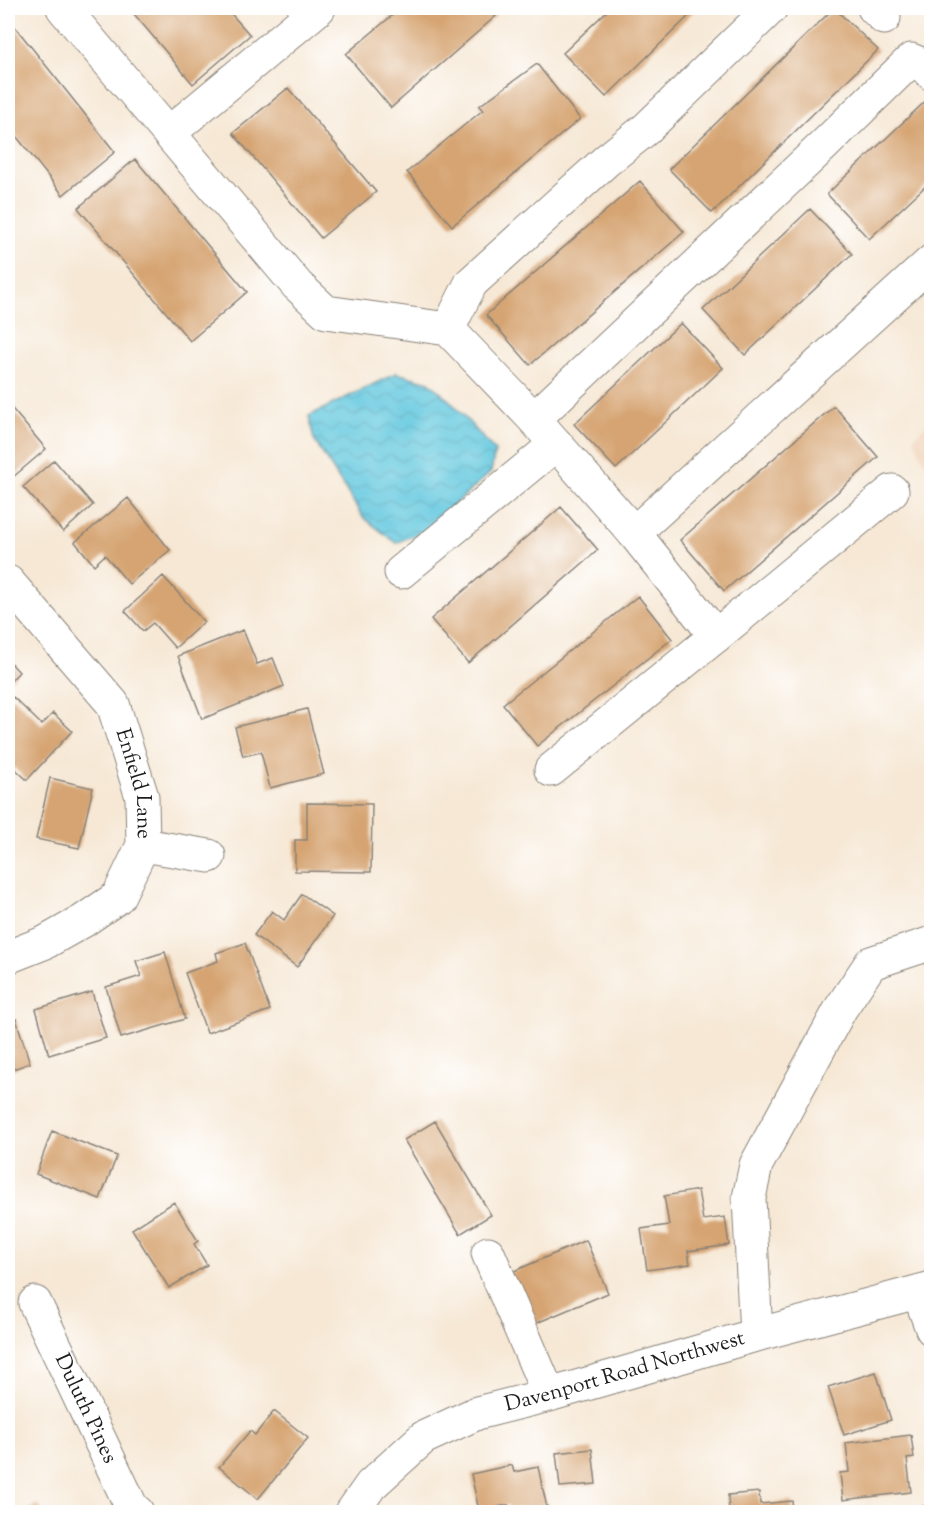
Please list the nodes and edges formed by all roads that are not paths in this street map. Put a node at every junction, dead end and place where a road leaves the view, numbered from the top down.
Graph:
1 (63, 8) edge
2 (319, 8) edge
3 (771, 8) edge
4 (932, 74) edge
5 (169, 133) junction
6 (932, 261) edge
7 (448, 329) junction
8 (534, 419) junction
9 (556, 444) junction
10 (892, 491) dead end
11 (634, 533) junction
12 (401, 572) dead end
13 (8, 582) edge
14 (716, 636) junction
15 (551, 770) dead end
16 (143, 845) junction
17 (209, 856) dead end
18 (932, 943) edge
19 (8, 957) edge
20 (488, 1252) dead end
21 (926, 1291) edge
22 (35, 1303) dead end
23 (932, 1329) edge
24 (756, 1335) junction
25 (549, 1395) junction
26 (137, 1512) edge
27 (352, 1512) edge

1 - 5 street
2 - 5 street
3 - 7 street
4 - 8 street
5 - 7 street
6 - 11 street
7 - 8 street
8 - 9 street
9 - 11 street
9 - 12 street
10 - 14 street
11 - 14 street
13 - 16 street, Enfield Lane
14 - 15 street
16 - 17 street
16 - 19 street, Enfield Lane
18 - 24 street
20 - 25 street
21 - 23 street
21 - 24 street, Davenport Road Northwest
22 - 26 street, Duluth Pines
24 - 25 street, Davenport Road Northwest
25 - 27 street, Davenport Road Northwest

